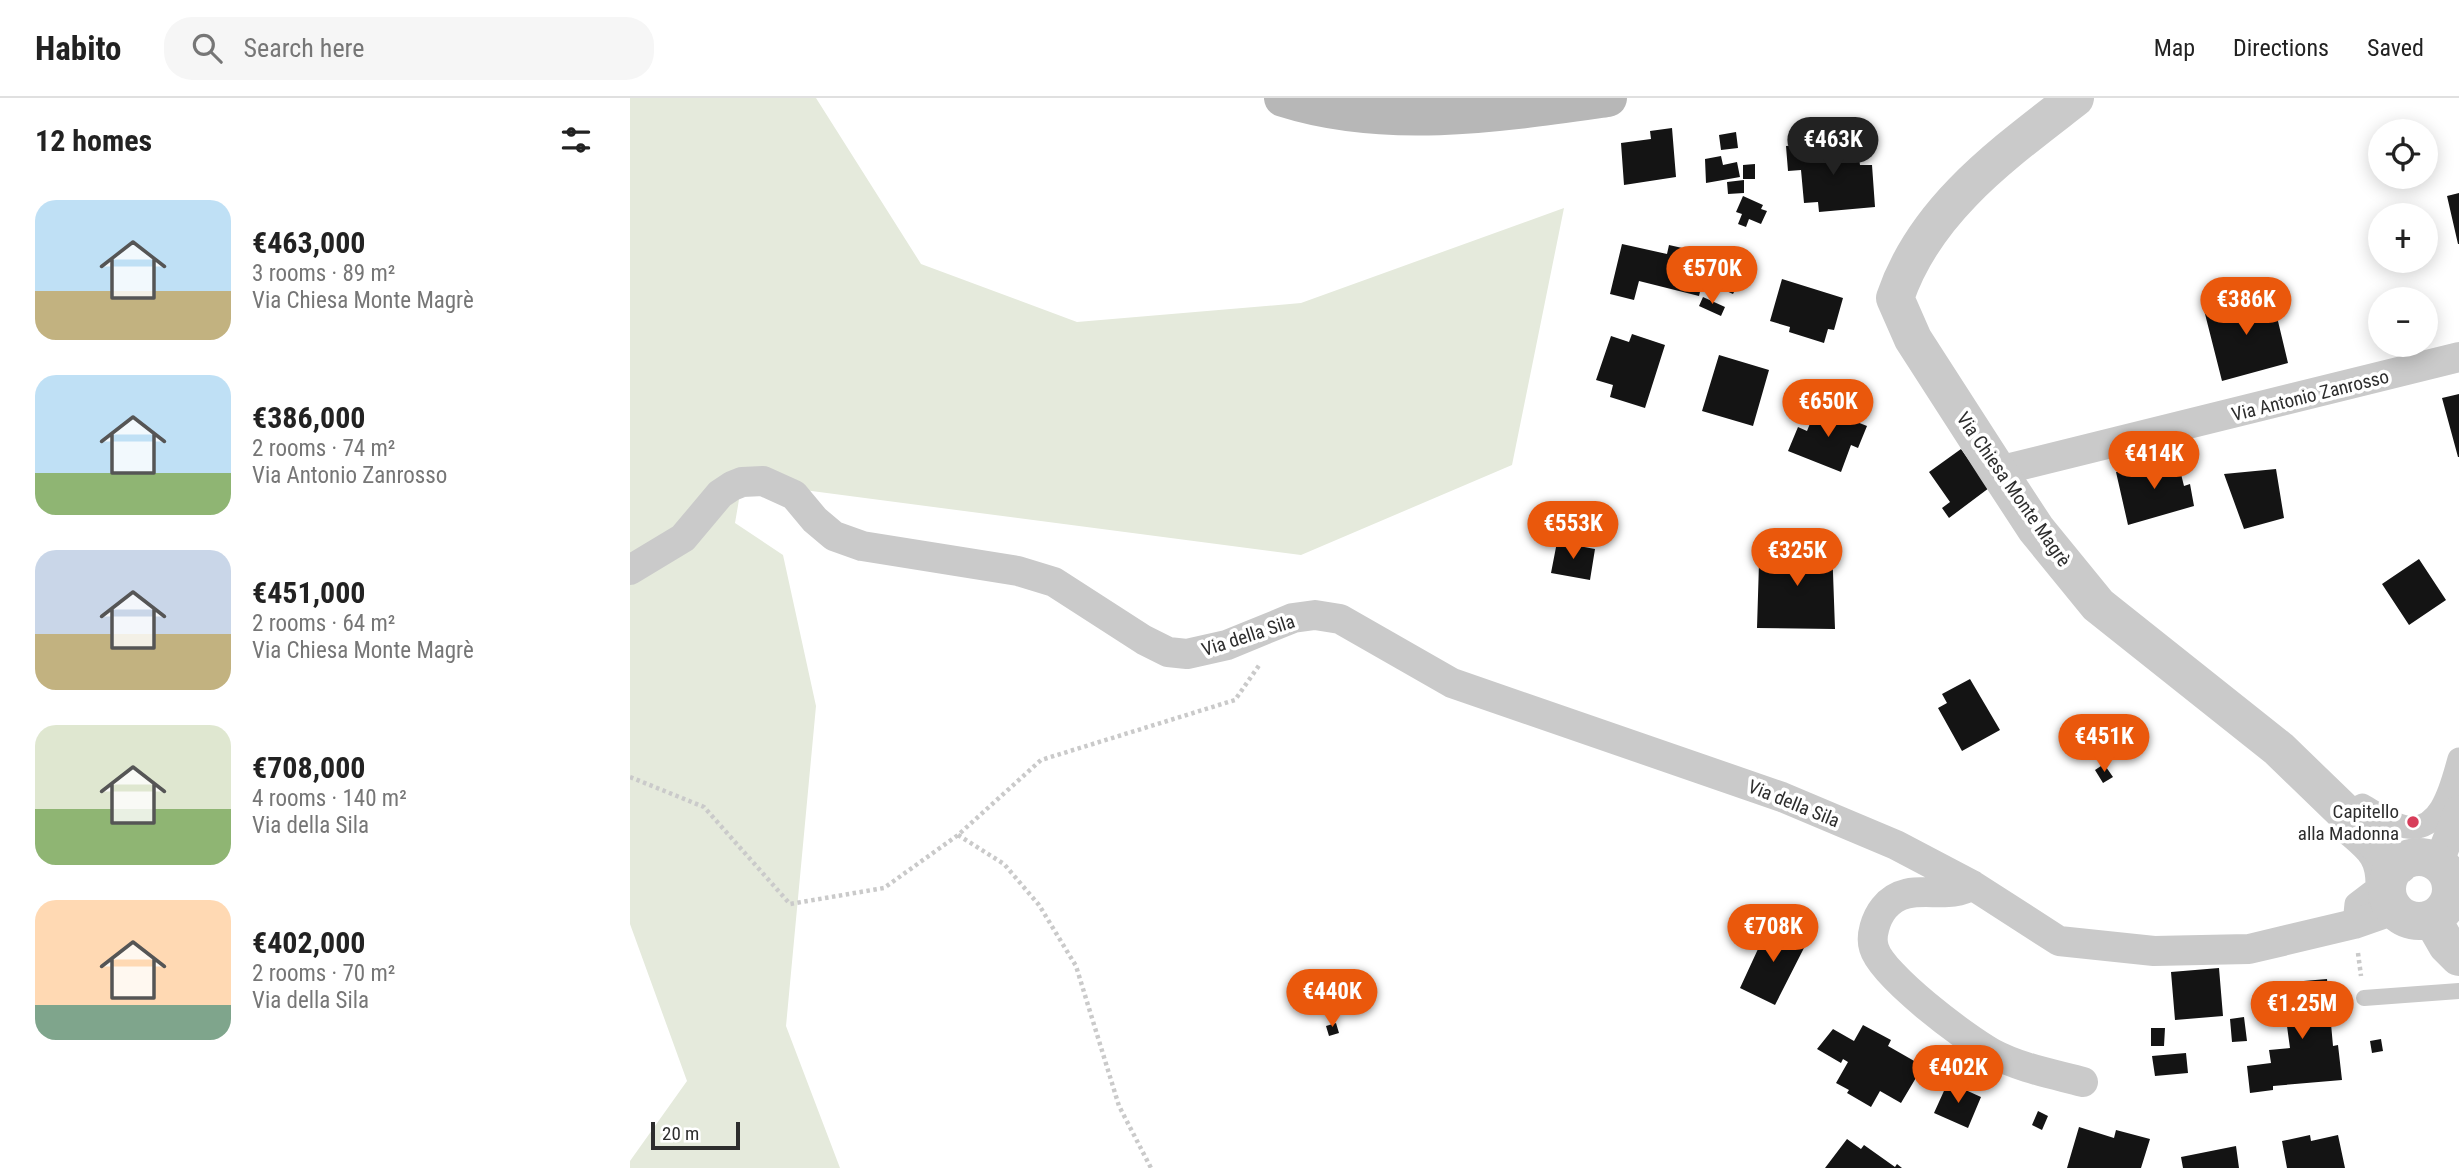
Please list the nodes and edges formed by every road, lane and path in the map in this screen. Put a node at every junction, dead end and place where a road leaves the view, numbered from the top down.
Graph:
1 (1283, 98) edge
2 (1608, 98) edge
3 (2075, 98) edge
4 (2459, 357) edge
5 (1998, 471) junction
6 (630, 570) edge
7 (1266, 655) dead end
8 (2459, 759) edge
9 (630, 777) edge
10 (2459, 810) edge
11 (2355, 820) junction
12 (958, 835) junction
13 (2438, 864) junction
14 (2399, 865) junction
15 (1972, 885) junction
16 (2394, 910) junction
17 (2432, 919) junction
18 (2354, 924) junction
19 (2459, 957) edge
20 (2459, 991) edge
21 (2364, 998) joint
22 (2083, 1082) dead end
23 (1152, 1168) edge

1 - 2 main road
3 - 5 street, Via Chiesa Monte Magrè
4 - 5 street, Via Antonio Zanrosso
5 - 11 street, Via Chiesa Monte Magrè
6 - 15 street, Via della Sila
7 - 12 path
8 - 11 street
9 - 12 path
10 - 13 street
11 - 14 street, Via Chiesa Monte Magrè
11 - 18 street
12 - 23 path
13 - 14 street
13 - 17 street
14 - 16 street
15 - 18 street, Via della Sila
15 - 22 street
16 - 17 street
16 - 18 street, Via della Sila
17 - 19 street
18 - 21 path
20 - 21 lane

